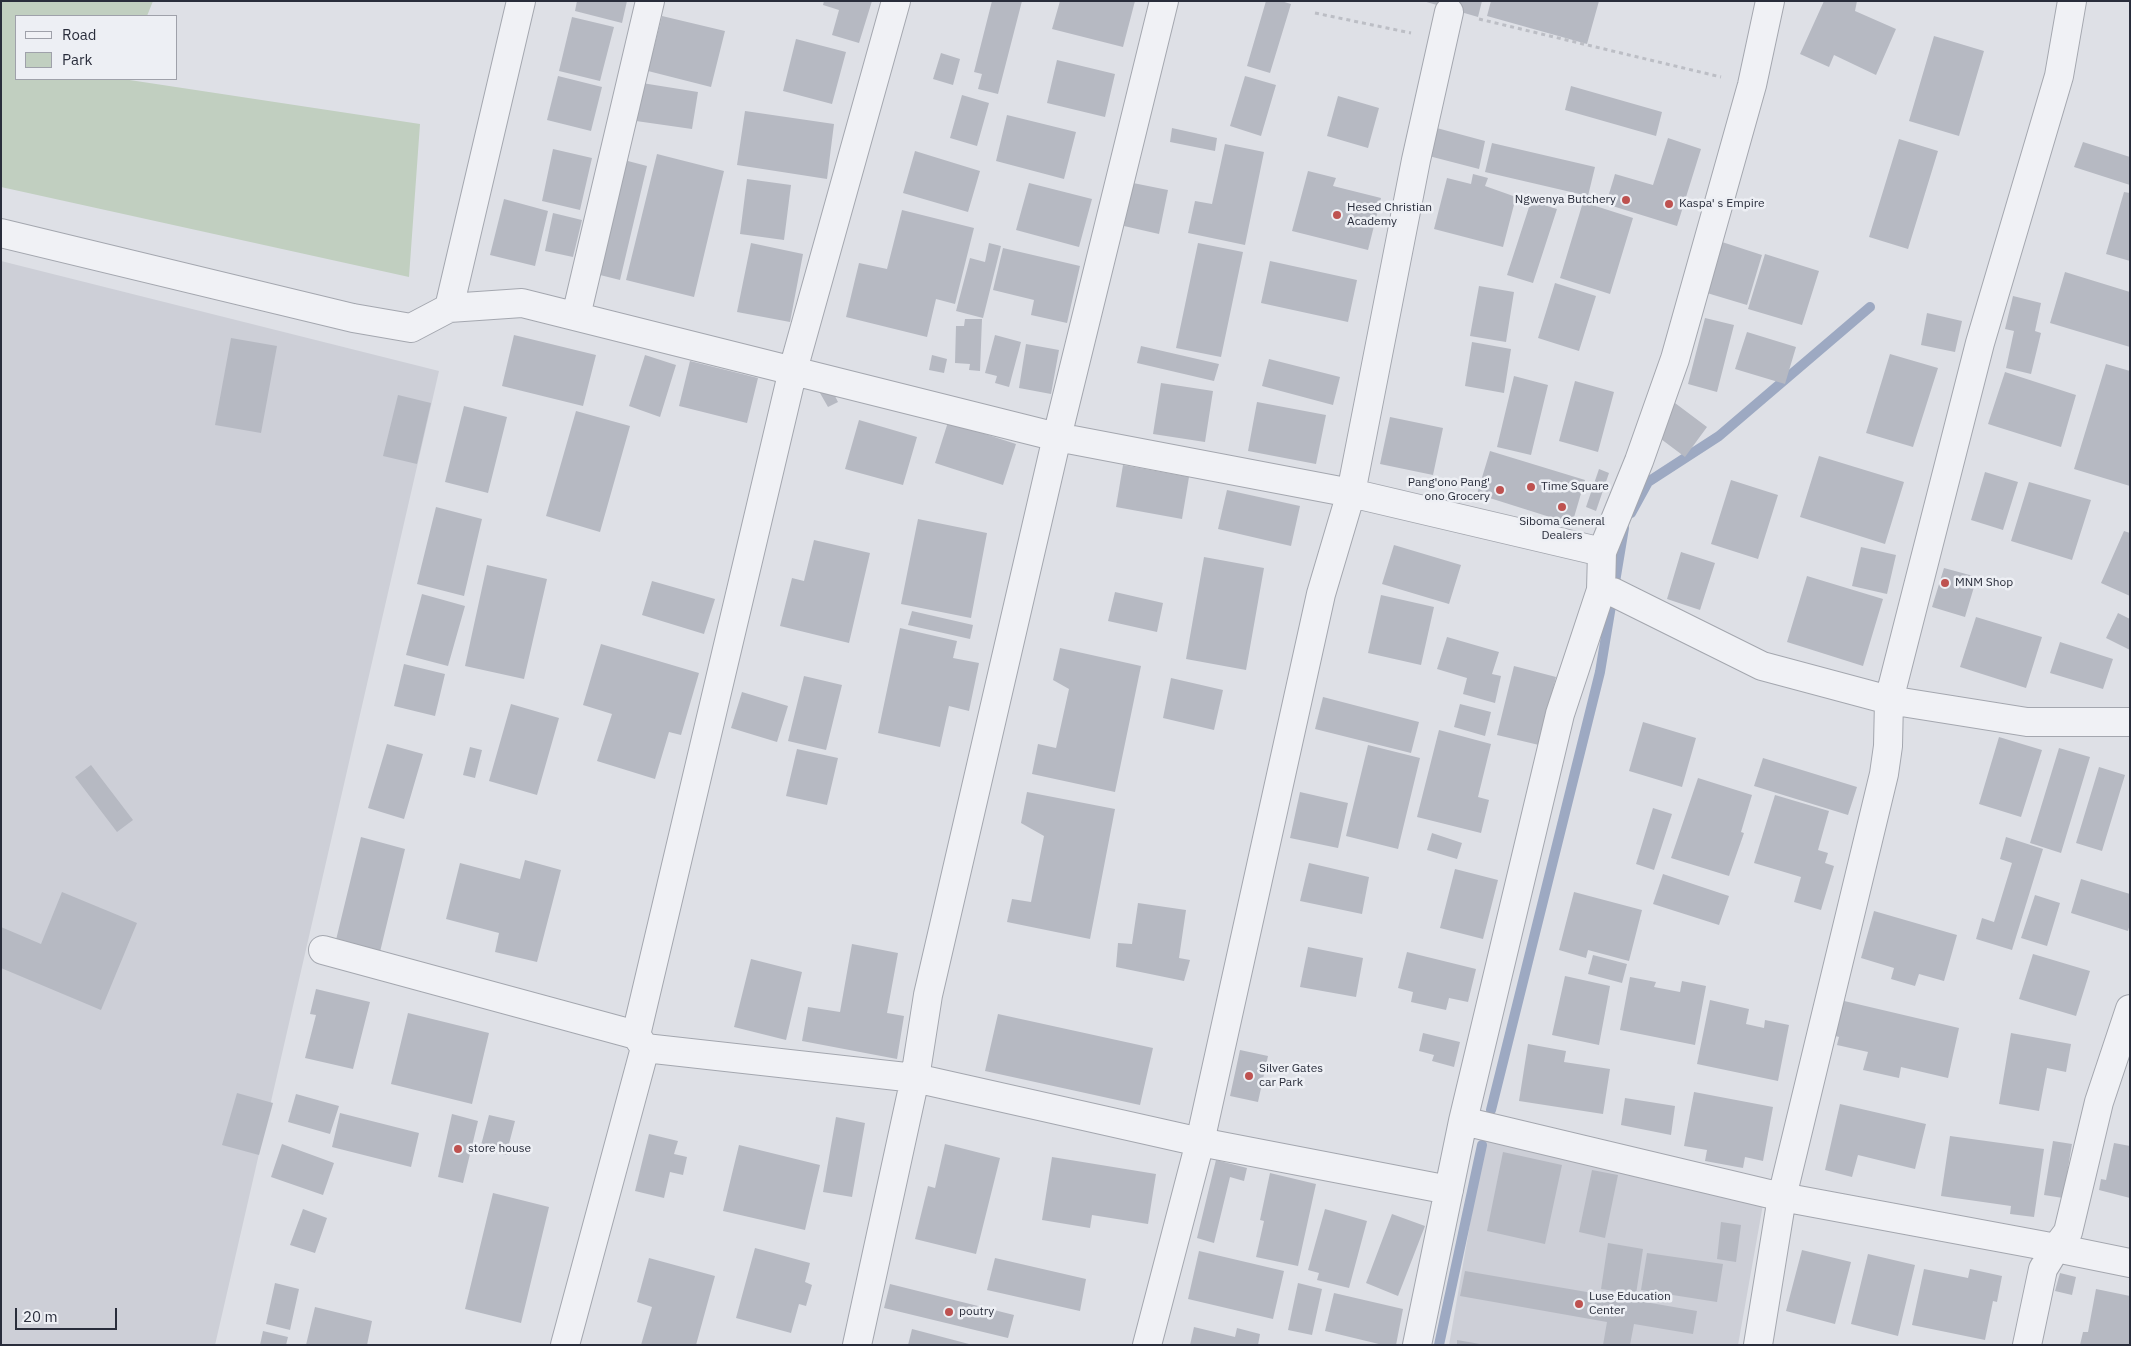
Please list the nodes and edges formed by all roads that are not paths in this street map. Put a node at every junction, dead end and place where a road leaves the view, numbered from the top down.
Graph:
1 (521, 1) edge
2 (650, 1) edge
3 (896, 1) edge
4 (1164, 1) edge
5 (1770, 1) edge
6 (2072, 1) edge
7 (1449, 12) road end
8 (1, 233) edge
9 (449, 308) junction
10 (576, 316) junction
11 (794, 370) junction
12 (1057, 437) junction
13 (1351, 493) junction
14 (1602, 552) junction
15 (1600, 590) junction
16 (1889, 700) junction
17 (2130, 722) edge
18 (323, 950) dead end
19 (2130, 1009) edge
20 (641, 1042) junction
21 (915, 1078) junction
22 (1463, 1121) junction
23 (1200, 1142) junction
24 (1449, 1190) junction
25 (1782, 1197) junction
26 (2056, 1248) junction
27 (2130, 1263) edge
28 (565, 1345) edge
29 (857, 1345) edge
30 (1147, 1345) edge
31 (1417, 1345) edge
32 (1758, 1345) edge
33 (2027, 1345) edge

1 - 9 street
2 - 10 street
3 - 11 street
4 - 12 street
5 - 14 street
6 - 16 street
7 - 13 street
8 - 9 street
9 - 10 street
10 - 11 street
11 - 12 street
11 - 20 street
12 - 13 street
12 - 21 street
13 - 14 street
13 - 23 street
14 - 15 street
15 - 16 street
15 - 22 street
16 - 17 street
16 - 25 street
18 - 20 street
19 - 26 street
20 - 21 street
20 - 28 street
21 - 23 street
21 - 29 street
22 - 24 street
22 - 25 street
23 - 24 street
23 - 30 street
24 - 31 street
25 - 26 street
25 - 32 street
26 - 27 street
26 - 33 street

